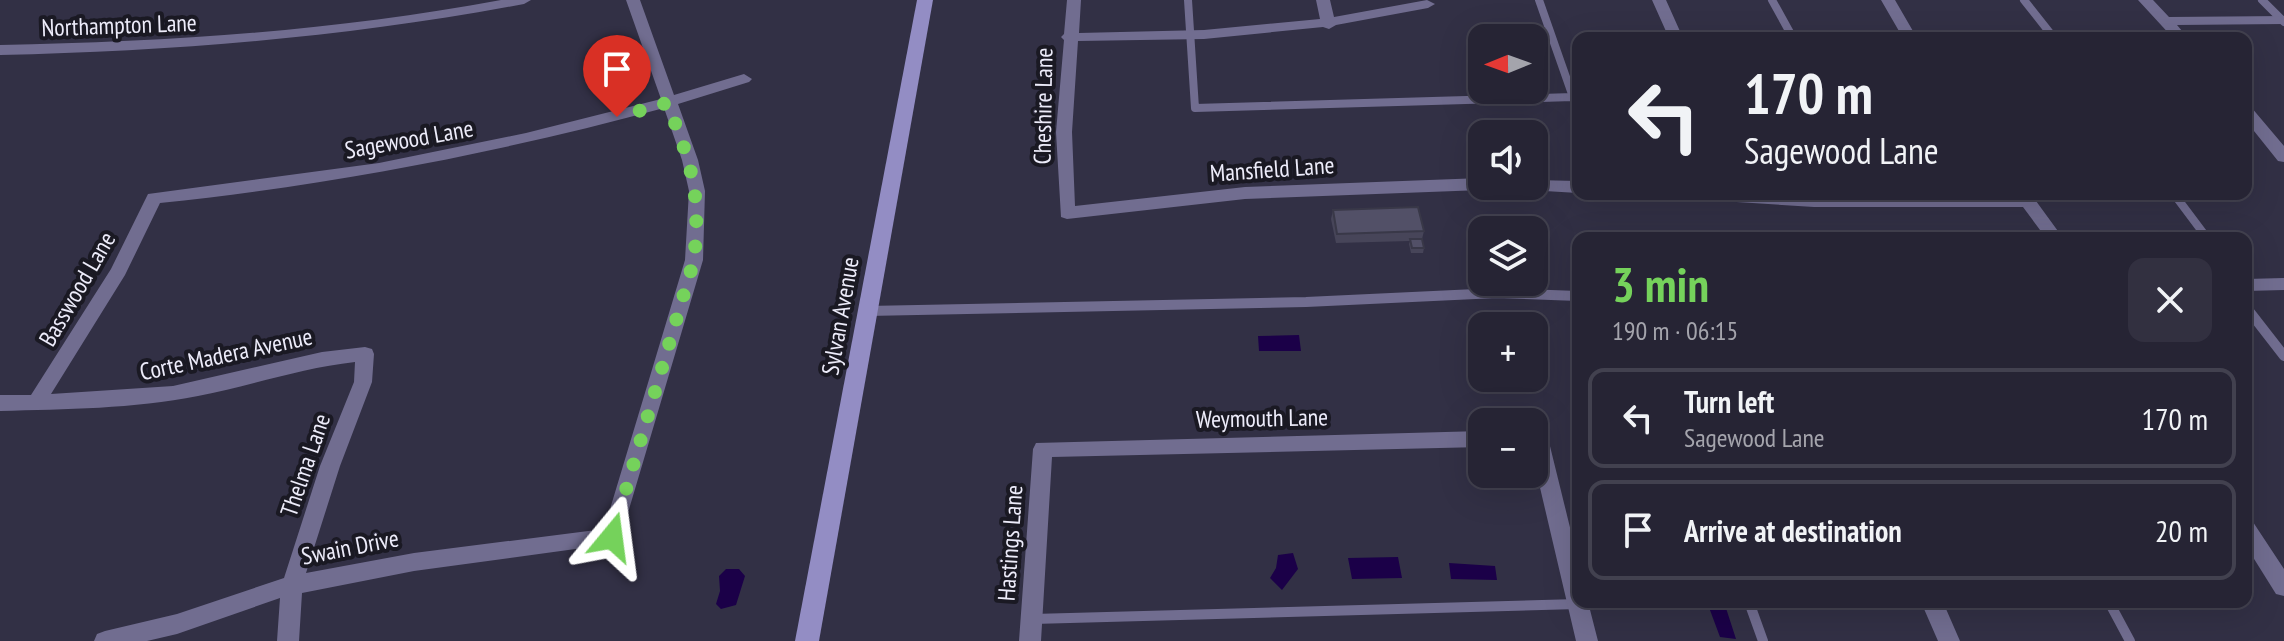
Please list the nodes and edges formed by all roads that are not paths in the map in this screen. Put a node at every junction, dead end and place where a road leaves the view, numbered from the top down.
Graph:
1 (524, 0) edge
2 (633, 0) edge
3 (925, 0) edge
4 (1074, 0) edge
5 (1188, 0) edge
6 (1323, 0) edge
7 (1539, 0) edge
8 (1659, 0) edge
9 (1772, 0) edge
10 (1888, 0) edge
11 (2024, 0) edge
12 (2145, 0) edge
13 (2262, 0) edge
14 (505, 2) edge
15 (1428, 4) dead end
16 (2166, 21) junction
17 (2283, 21) edge
18 (1329, 25) junction
19 (1673, 32) edge
20 (1790, 32) edge
21 (1907, 32) edge
22 (2049, 32) edge
23 (2176, 32) edge
24 (1068, 37) junction
25 (1189, 37) junction
26 (0, 50) edge
27 (744, 79) dead end
28 (1572, 94) edge
29 (1572, 97) edge
30 (667, 103) junction
31 (2252, 118) edge
32 (2284, 157) edge
33 (1468, 185) edge
34 (1548, 186) edge
35 (1572, 187) edge
36 (154, 198) joint
37 (2026, 200) edge
38 (2178, 200) edge
39 (1067, 213) joint
40 (2050, 232) edge
41 (2202, 232) edge
42 (2284, 284) edge
43 (2252, 285) edge
44 (1572, 296) edge
45 (867, 311) junction
46 (2252, 315) edge
47 (365, 354) joint
48 (2284, 356) edge
49 (36, 402) junction
50 (0, 403) edge
51 (1468, 439) edge
52 (1043, 449) joint
53 (1548, 485) edge
54 (2252, 537) edge
55 (1572, 580) edge
56 (292, 585) junction
57 (2284, 587) edge
58 (1572, 604) edge
59 (1579, 608) edge
60 (1751, 608) edge
61 (1935, 608) edge
62 (2112, 608) edge
63 (1031, 619) junction
64 (105, 641) edge
65 (288, 641) edge
66 (807, 641) edge
67 (1030, 641) edge
68 (1587, 641) edge
69 (1763, 641) edge
70 (1949, 641) edge
71 (2130, 641) edge

1 - 14 street, Northampton Lane
2 - 30 street
3 - 45 main road, Sylvan Avenue
4 - 24 street, Cheshire Lane
5 - 25 lane
6 - 18 street
7 - 28 lane
8 - 19 street
9 - 20 lane
10 - 21 street
11 - 22 lane
12 - 16 street
13 - 17 lane
14 - 26 street, Northampton Lane
15 - 18 street
16 - 17 street
16 - 23 street
18 - 25 street
24 - 25 street
24 - 39 street, Cheshire Lane
25 - 29 lane
27 - 30 street, Sagewood Lane
30 - 36 street, Sagewood Lane
30 - 56 street, Swain Drive
31 - 32 street
33 - 39 street, Mansfield Lane
34 - 35 street
36 - 49 street, Basswood Lane
37 - 40 street
38 - 41 lane
42 - 43 street
44 - 45 lane
45 - 66 main road, Sylvan Avenue
46 - 48 lane
47 - 49 street, Corte Madera Avenue
47 - 56 street, Thelma Lane
49 - 50 street, Corte Madera Avenue
51 - 52 street, Weymouth Lane
52 - 63 street, Hastings Lane
53 - 55 street
54 - 57 street
56 - 64 street, Swain Drive
56 - 65 street, Thelma Lane
58 - 63 lane
59 - 68 street
60 - 69 lane
61 - 70 street
62 - 71 lane
63 - 67 street, Hastings Lane

